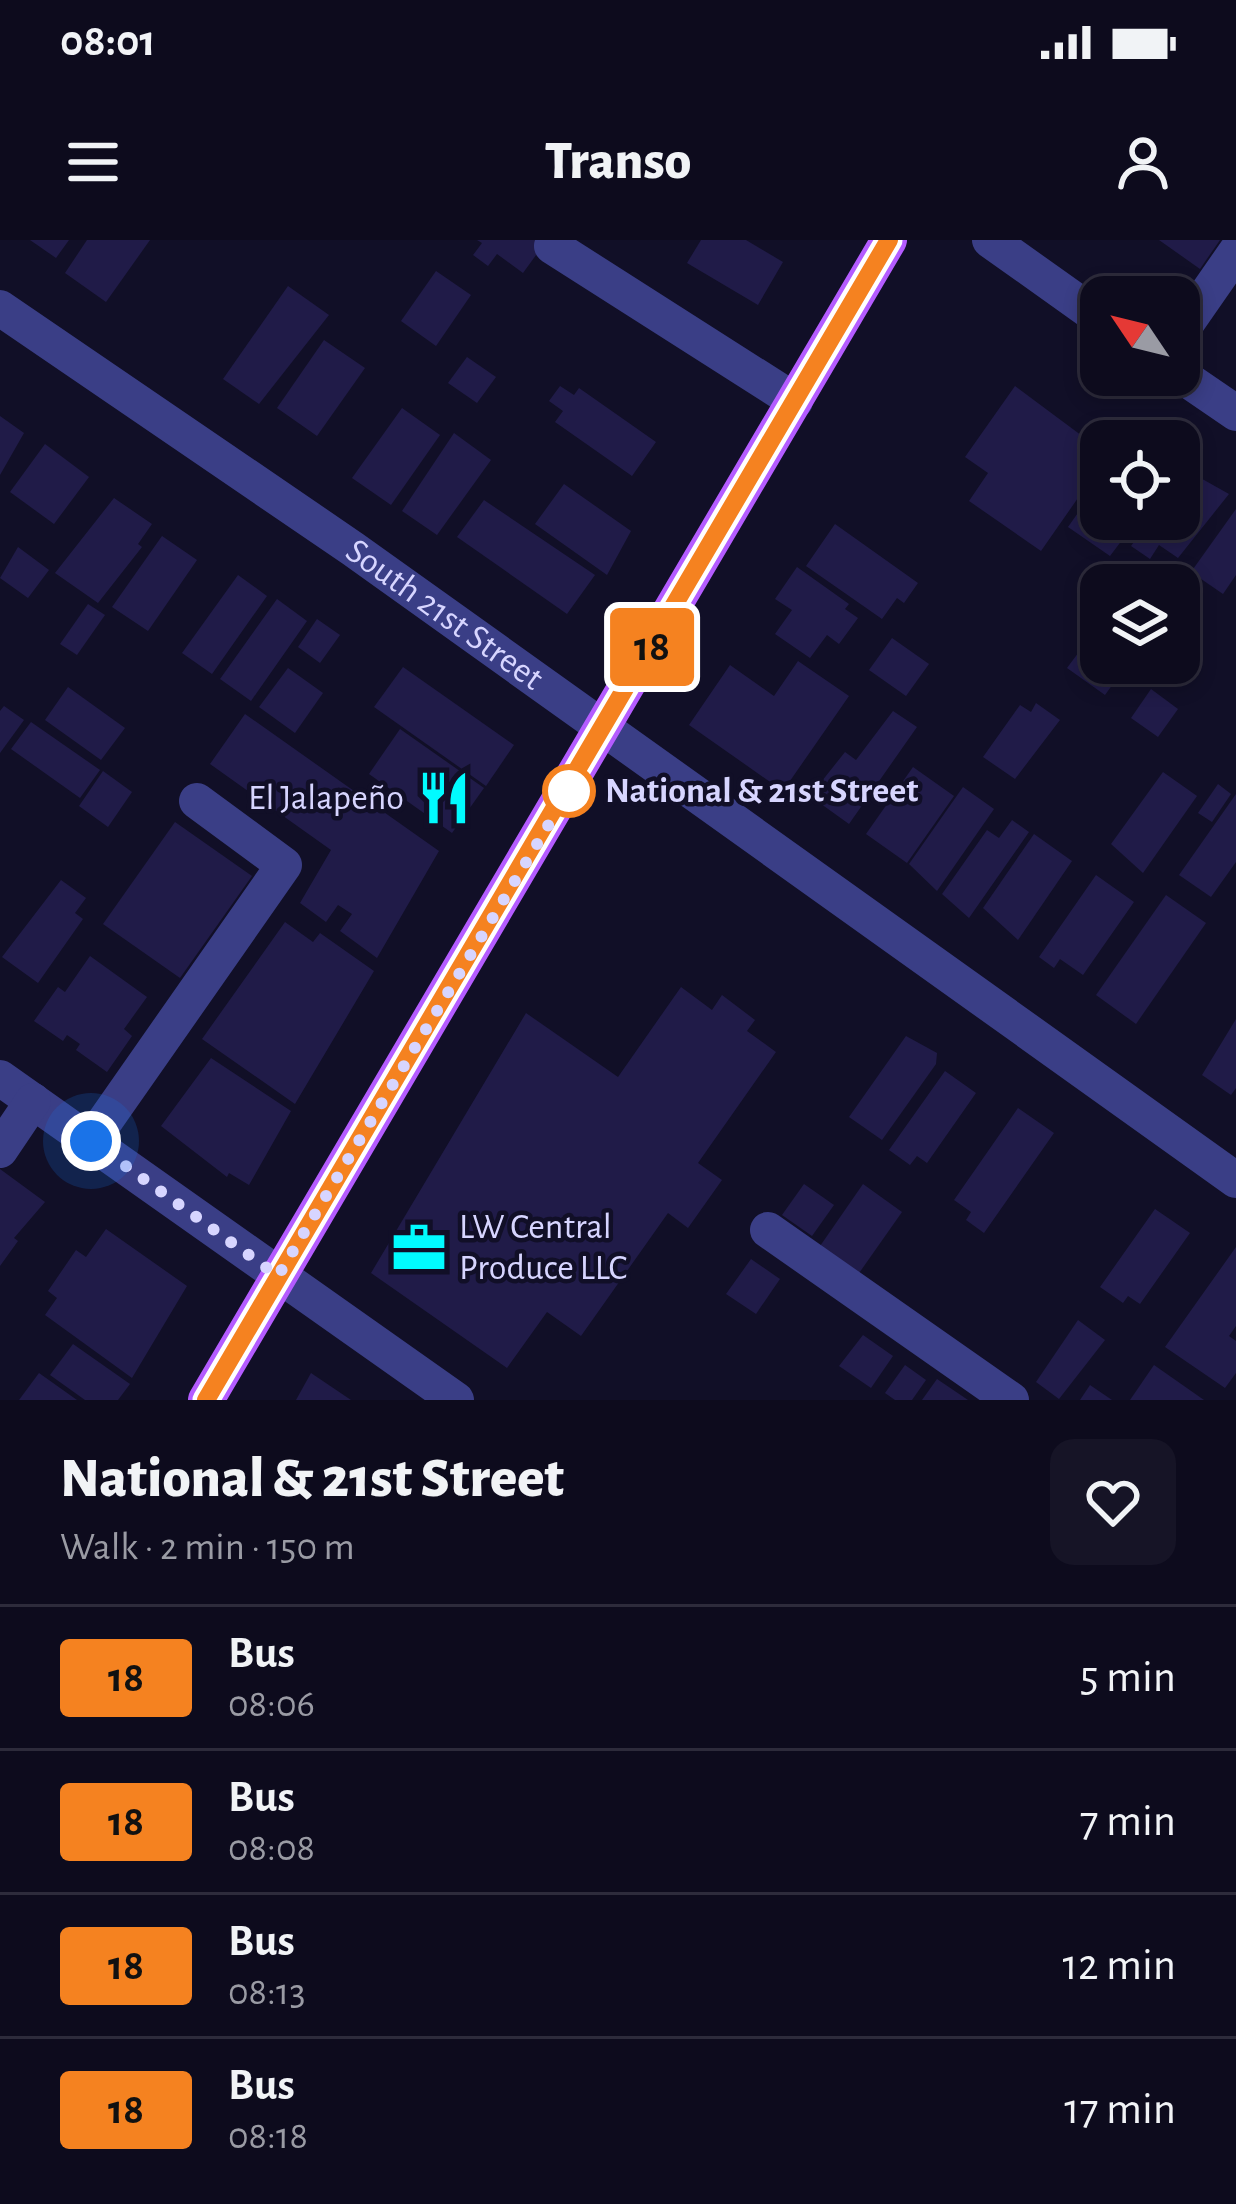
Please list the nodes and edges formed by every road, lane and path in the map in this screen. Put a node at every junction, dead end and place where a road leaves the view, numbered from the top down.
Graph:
1 (889, 240) edge
2 (990, 240) edge
3 (552, 246) dead end
4 (1236, 252) edge
5 (1080, 304) edge
6 (1200, 304) edge
7 (0, 308) edge
8 (1200, 388) edge
9 (795, 401) junction
10 (1236, 413) edge
11 (604, 730) junction
12 (197, 801) dead end
13 (0, 1078) edge
14 (33, 1101) junction
15 (91, 1141) junction
16 (0, 1150) edge
17 (1236, 1180) edge
18 (768, 1230) dead end
19 (278, 1276) junction
20 (206, 1400) edge
21 (457, 1400) edge
22 (1011, 1400) edge

1 - 9 main road
2 - 5 street
3 - 9 street
4 - 6 street
7 - 11 street, South 21st Street
8 - 10 street
9 - 11 main road
11 - 17 street, South 21st Street
11 - 19 main road
12 - 15 street
13 - 14 street
14 - 15 street
14 - 16 street
15 - 19 street
18 - 22 street
19 - 20 main road
19 - 21 street

